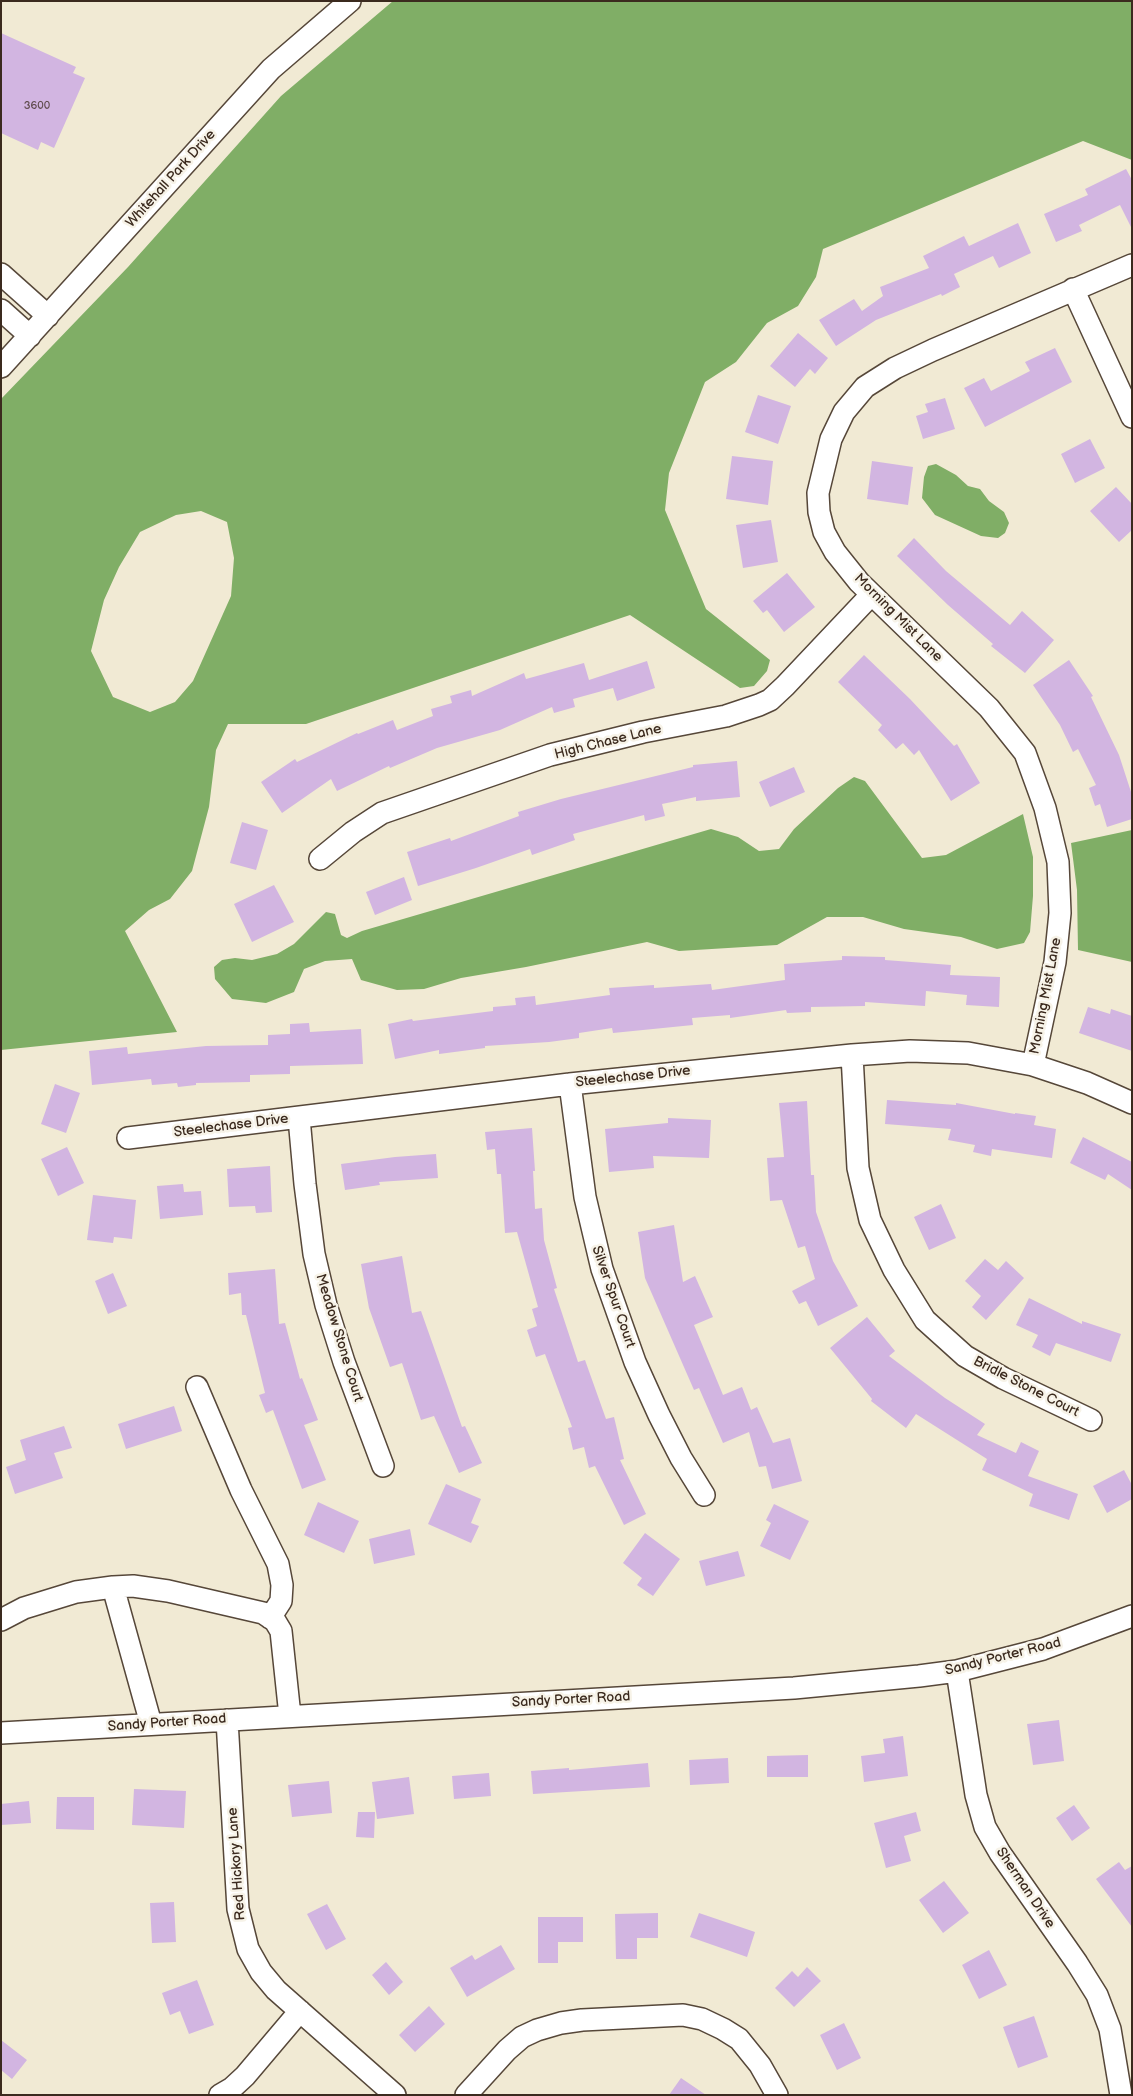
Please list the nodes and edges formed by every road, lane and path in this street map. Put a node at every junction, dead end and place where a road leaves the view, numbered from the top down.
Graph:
1 (350, 1) edge
2 (1132, 264) edge
3 (1, 274) edge
4 (1073, 289) junction
5 (1, 310) edge
6 (48, 316) junction
7 (30, 336) junction
8 (1, 367) edge
9 (1132, 417) edge
10 (871, 595) junction
11 (320, 859) dead end
12 (852, 1055) junction
13 (1033, 1065) junction
14 (570, 1084) junction
15 (1132, 1104) edge
16 (299, 1118) junction
17 (128, 1138) dead end
18 (197, 1388) dead end
19 (1091, 1420) dead end
20 (383, 1466) dead end
21 (704, 1495) dead end
22 (113, 1587) junction
23 (1132, 1616) edge
24 (270, 1618) junction
25 (1, 1620) edge
26 (957, 1671) junction
27 (290, 1716) junction
28 (227, 1720) junction
29 (151, 1724) junction
30 (1, 1734) edge
31 (300, 2012) junction
32 (220, 2095) edge
33 (395, 2095) edge
34 (466, 2095) edge
35 (777, 2095) edge
36 (1121, 2095) edge

1 - 6 street, Whitehall Park Drive
2 - 4 street, Morning Mist Lane
3 - 6 street
4 - 9 street
4 - 10 street, Morning Mist Lane
5 - 7 street
6 - 7 street, Whitehall Park Drive
7 - 8 street, Whitehall Park Drive
10 - 11 street, High Chase Lane
10 - 13 street, Morning Mist Lane
12 - 13 street, Steelechase Drive
12 - 14 street, Steelechase Drive
12 - 19 street, Bridle Stone Court
13 - 15 street, Steelechase Drive
14 - 16 street, Steelechase Drive
14 - 21 street, Silver Spur Court
16 - 17 street, Steelechase Drive
16 - 20 street, Meadow Stone Court
18 - 24 street
22 - 24 street
22 - 25 street
22 - 29 street
23 - 26 street, Sandy Porter Road
24 - 27 street
26 - 27 street, Sandy Porter Road
26 - 36 street, Sherman Drive
27 - 28 street, Sandy Porter Road
28 - 29 street, Sandy Porter Road
28 - 31 street, Red Hickory Lane
29 - 30 street, Sandy Porter Road
31 - 32 street
31 - 33 street, Red Hickory Lane
34 - 35 street

